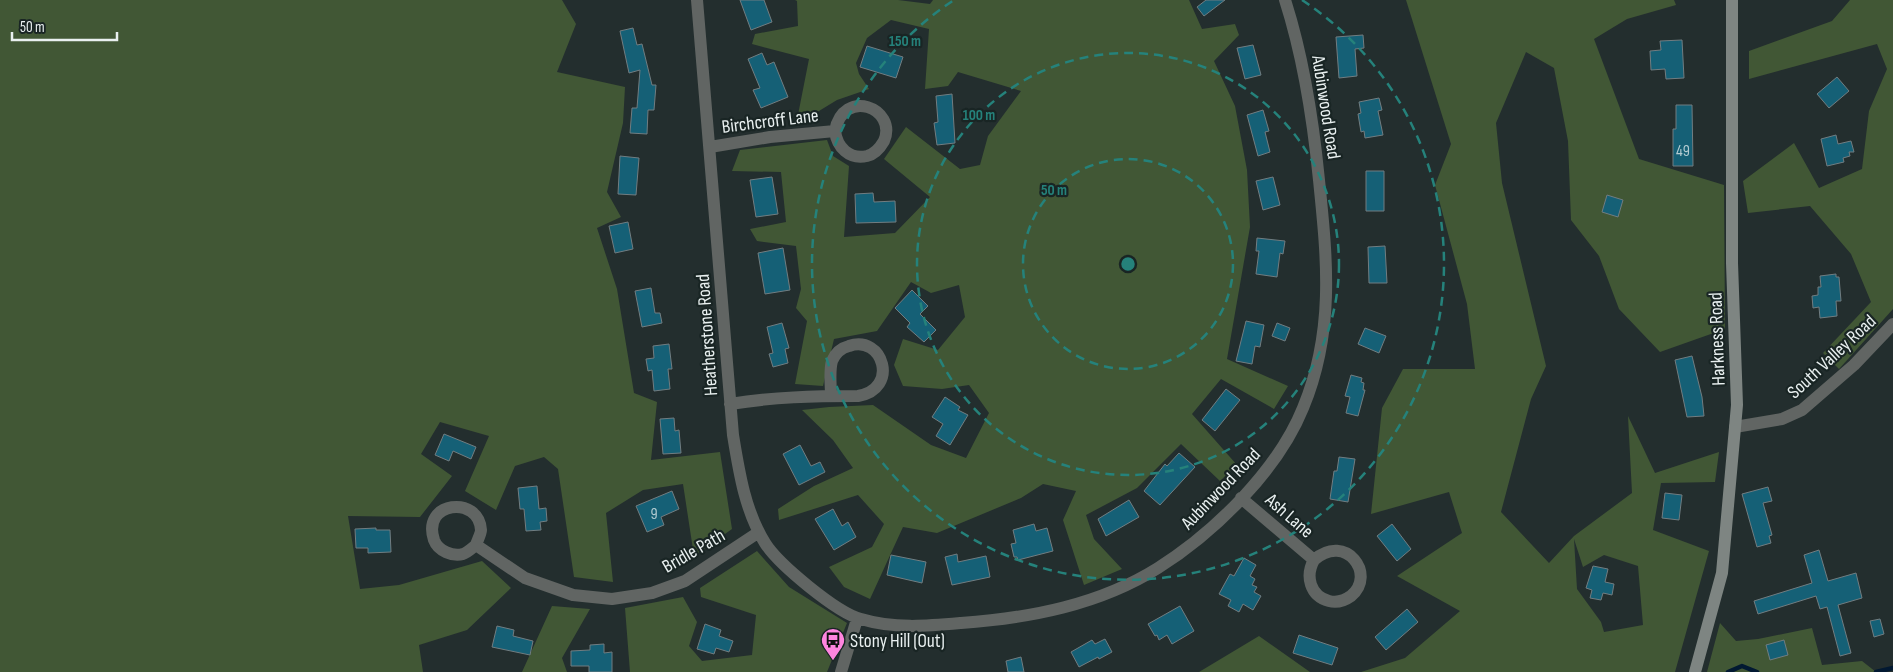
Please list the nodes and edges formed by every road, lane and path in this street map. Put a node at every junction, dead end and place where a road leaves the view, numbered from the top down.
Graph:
1 (697, 0) edge
2 (1285, 0) edge
3 (1732, 0) edge
4 (835, 131) junction
5 (710, 147) junction
6 (1893, 324) edge
7 (831, 396) junction
8 (730, 404) junction
9 (1735, 427) junction
10 (1241, 498) junction
11 (759, 532) junction
12 (476, 545) dead end
13 (1314, 560) junction
14 (857, 619) junction
15 (841, 672) edge
16 (1695, 672) edge

1 - 5 street, Heatherstone Road
2 - 10 street, Aubinwood Road
3 - 9 main road, Harkness Road
4 - 4 street, Birchcroff Lane
4 - 5 street, Birchcroff Lane
5 - 8 street, Heatherstone Road
6 - 9 street, South Valley Road
7 - 7 street
7 - 8 street
8 - 11 street, Heatherstone Road
9 - 16 main road, Harkness Road
10 - 13 street, Ash Lane
10 - 14 street, Aubinwood Road
11 - 12 street, Bridle Path
11 - 14 street, Heatherstone Road
13 - 13 street, Ash Lane
14 - 15 street

